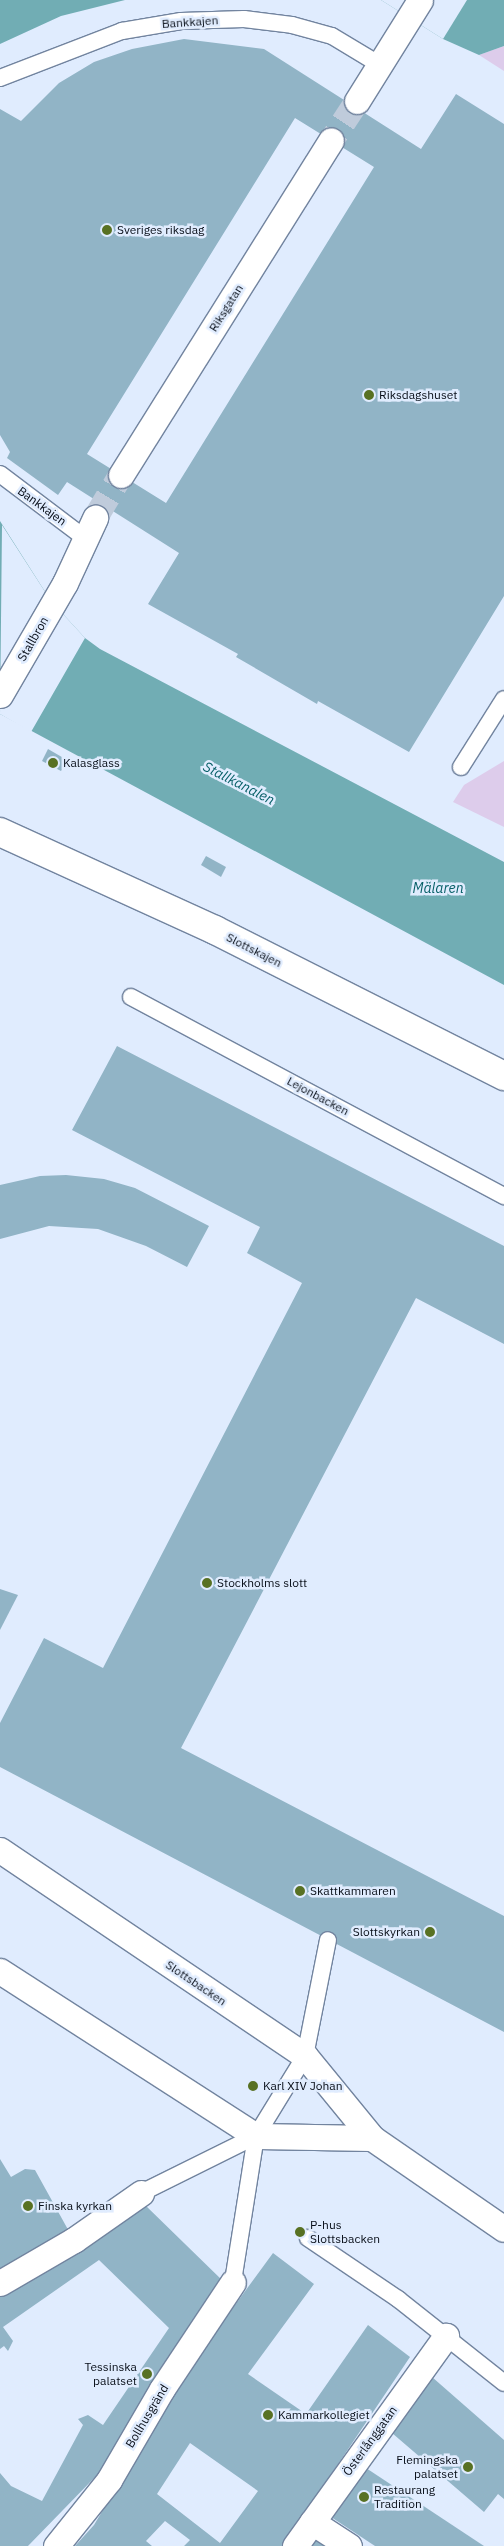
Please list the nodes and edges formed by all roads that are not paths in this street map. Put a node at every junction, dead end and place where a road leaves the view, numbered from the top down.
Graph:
1 (415, 9) edge
2 (380, 65) junction
3 (0, 78) edge
4 (357, 101) tunnel mouth
5 (327, 147) tunnel mouth
6 (122, 473) tunnel mouth
7 (0, 474) edge
8 (90, 528) joint
9 (0, 694) edge
10 (504, 700) edge
11 (461, 767) dead end
12 (0, 832) edge
13 (131, 997) dead end
14 (504, 1076) edge
15 (504, 1196) edge
16 (0, 1850) edge
17 (328, 1940) dead end
18 (0, 1971) edge
19 (305, 2056) junction
20 (256, 2136) junction
21 (372, 2138) junction
22 (140, 2193) joint
23 (504, 2229) edge
24 (308, 2238) dead end
25 (233, 2282) joint
26 (0, 2283) edge
27 (446, 2336) junction
28 (504, 2383) edge
29 (312, 2522) junction
30 (56, 2546) edge
31 (296, 2546) edge
32 (349, 2546) edge

1 - 2 street
2 - 3 lane, Bankkajen
2 - 4 street
5 - 6 street, Riksgatan
7 - 8 lane, Bankkajen
8 - 9 street, Stallbron
10 - 11 lane
12 - 14 street, Slottskajen
13 - 15 lane, Lejonbacken
16 - 19 street, Slottsbacken
17 - 19 lane
18 - 20 street
19 - 20 lane
19 - 21 street, Slottsbacken
20 - 21 street
20 - 22 lane
20 - 25 lane
21 - 23 street, Slottsbacken
22 - 26 street
24 - 27 lane
25 - 30 street, Bollhusgränd
27 - 28 lane
27 - 29 street, Österlånggatan
29 - 31 street, Österlånggatan
29 - 32 street

